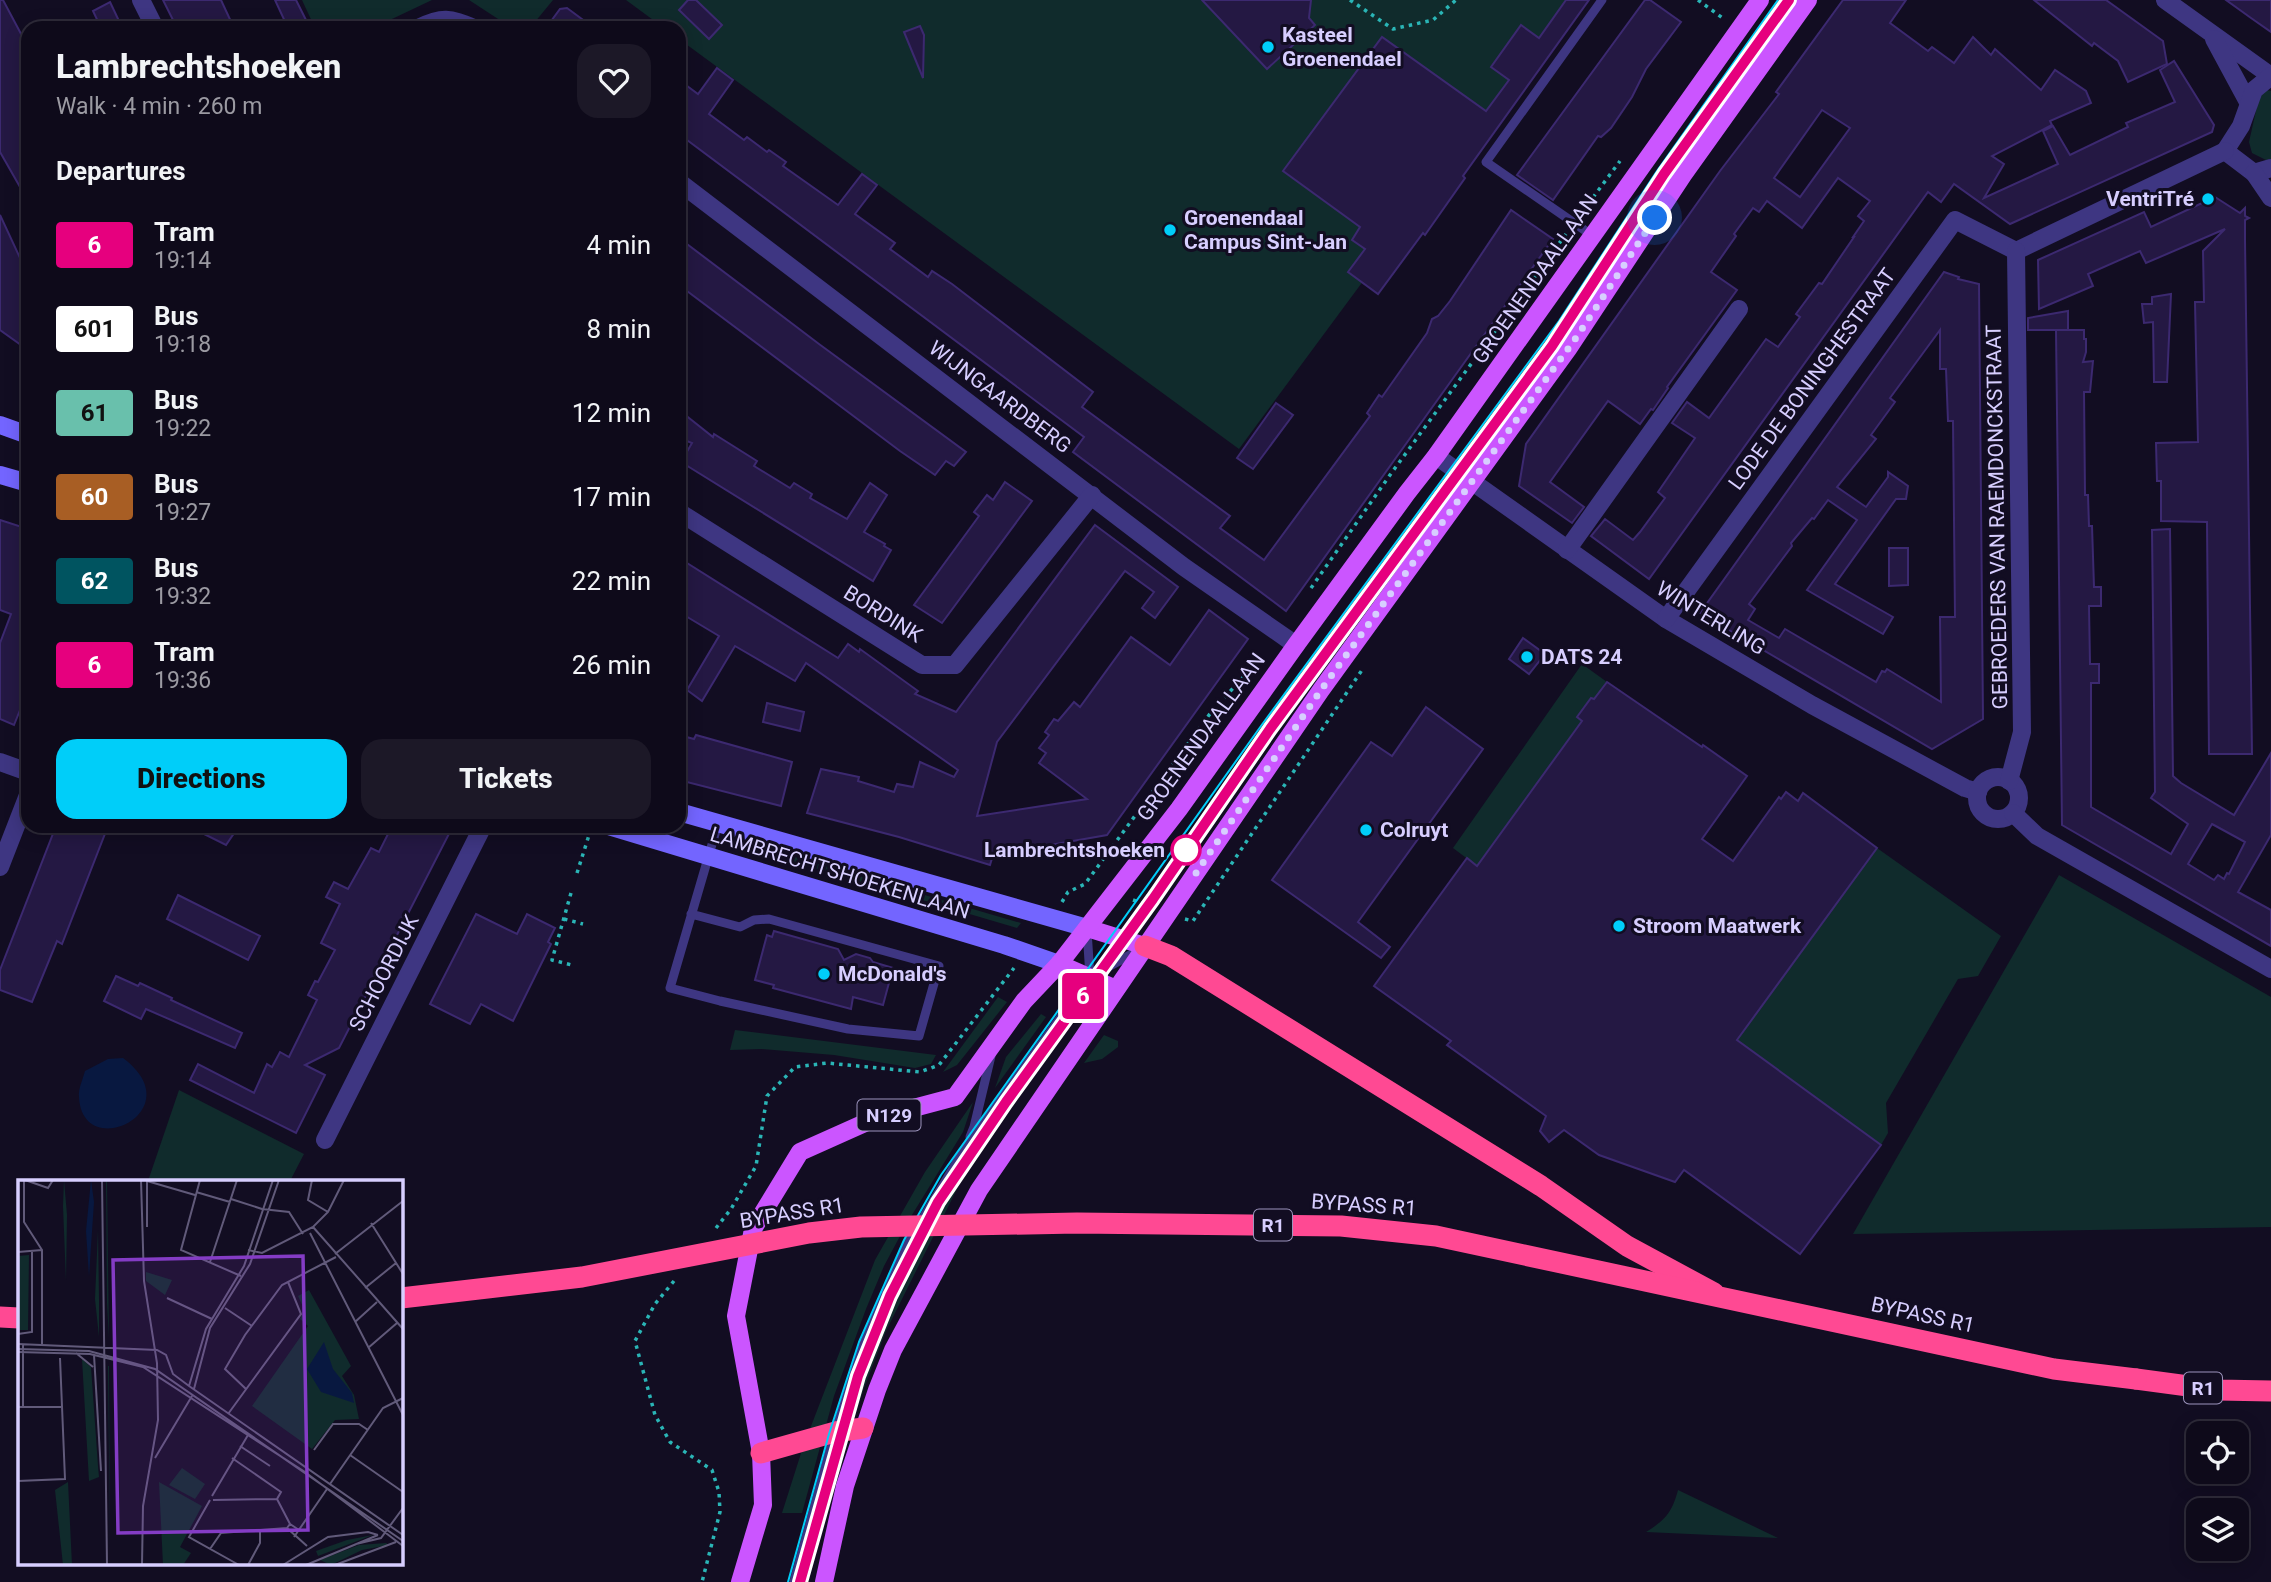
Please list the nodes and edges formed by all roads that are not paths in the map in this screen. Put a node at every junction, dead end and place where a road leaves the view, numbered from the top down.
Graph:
1 (141, 0) edge
2 (1602, 0) edge
3 (1760, 0) edge
4 (1808, 0) edge
5 (2165, 0) edge
6 (152, 21) edge
7 (433, 21) edge
8 (456, 21) edge
9 (2210, 33) junction
10 (2271, 76) edge
11 (2248, 102) junction
12 (2225, 151) junction
13 (2263, 171) edge
14 (686, 187) edge
15 (2271, 198) edge
16 (1593, 236) junction
17 (2016, 251) junction
18 (1739, 309) dead end
19 (0, 425) edge
20 (21, 432) edge
21 (1436, 456) junction
22 (0, 475) edge
23 (21, 481) edge
24 (1473, 482) junction
25 (1093, 495) junction
26 (686, 516) edge
27 (1567, 550) junction
28 (1666, 619) junction
29 (1296, 645) junction
30 (0, 762) edge
31 (21, 770) edge
32 (2009, 781) junction
33 (1978, 792) junction
34 (21, 813) edge
35 (2013, 813) junction
36 (686, 814) edge
37 (718, 824) junction
38 (479, 833) edge
39 (630, 833) edge
40 (707, 857) junction
41 (0, 867) edge
42 (691, 914) junction
43 (1087, 928) junction
44 (1146, 946) junction
45 (1059, 964) junction
46 (2271, 970) edge
47 (1090, 977) junction
48 (1116, 989) junction
49 (994, 1041) junction
50 (325, 1140) dead end
51 (961, 1156) junction
52 (1722, 1297) junction
53 (402, 1298) edge
54 (0, 1317) edge
55 (18, 1318) edge
56 (2271, 1391) edge
57 (863, 1427) junction
58 (835, 1432) junction
59 (761, 1453) junction
60 (740, 1582) edge
61 (794, 1582) edge
62 (824, 1582) edge

1 - 6 street
2 - 16 lane
3 - 16 main road, GROENENDAALLAAN / N129
4 - 24 main road
5 - 9 street
7 - 8 street
9 - 10 street
9 - 11 street
10 - 11 street
11 - 12 street
12 - 13 street
12 - 17 street
13 - 15 street
14 - 25 street, WIJNGAARDBERG
16 - 21 main road, GROENENDAALLAAN / N129
17 - 28 street, LODE DE BONINGHESTRAAT
17 - 32 street, GEBROEDERS VAN RAEMDONCKSTRAAT
18 - 27 street
19 - 20 street
21 - 24 street, WINTERLING
21 - 29 main road, GROENENDAALLAAN / N129
22 - 23 street
24 - 27 street, WINTERLING
24 - 44 main road
25 - 26 street, BORDINK
25 - 29 street, WIJNGAARDBERG
27 - 28 street, WINTERLING
28 - 33 street, WINTERLING
29 - 43 main road, GROENENDAALLAAN / N129
30 - 31 street
32 - 33 street
32 - 35 street
33 - 35 street
34 - 41 street
35 - 46 street
36 - 37 street, LAMBRECHTSHOEKENLAAN
37 - 40 lane
37 - 43 street, LAMBRECHTSHOEKENLAAN
38 - 50 street, SCHOORDIJK
39 - 40 street, LAMBRECHTSHOEKENLAAN
40 - 42 lane
40 - 45 street, LAMBRECHTSHOEKENLAAN
42 - 42 lane
43 - 44 main road
43 - 45 main road, GROENENDAALLAAN / N129
43 - 47 lane
44 - 47 lane
44 - 48 main road
44 - 52 highway
45 - 47 main road
45 - 49 main road, GROENENDAALLAAN / N129
47 - 48 main road
47 - 51 lane
48 - 57 main road
49 - 51 lane
49 - 59 main road, GROENENDAALLAAN / N129
51 - 58 lane
52 - 53 highway, BYPASS R1 / R1, bridge
52 - 56 highway, BYPASS R1 / R1, bridge
54 - 55 highway
57 - 58 highway
57 - 62 main road
58 - 59 highway
58 - 61 lane
59 - 60 main road, GROENENDAALLAAN / N129

